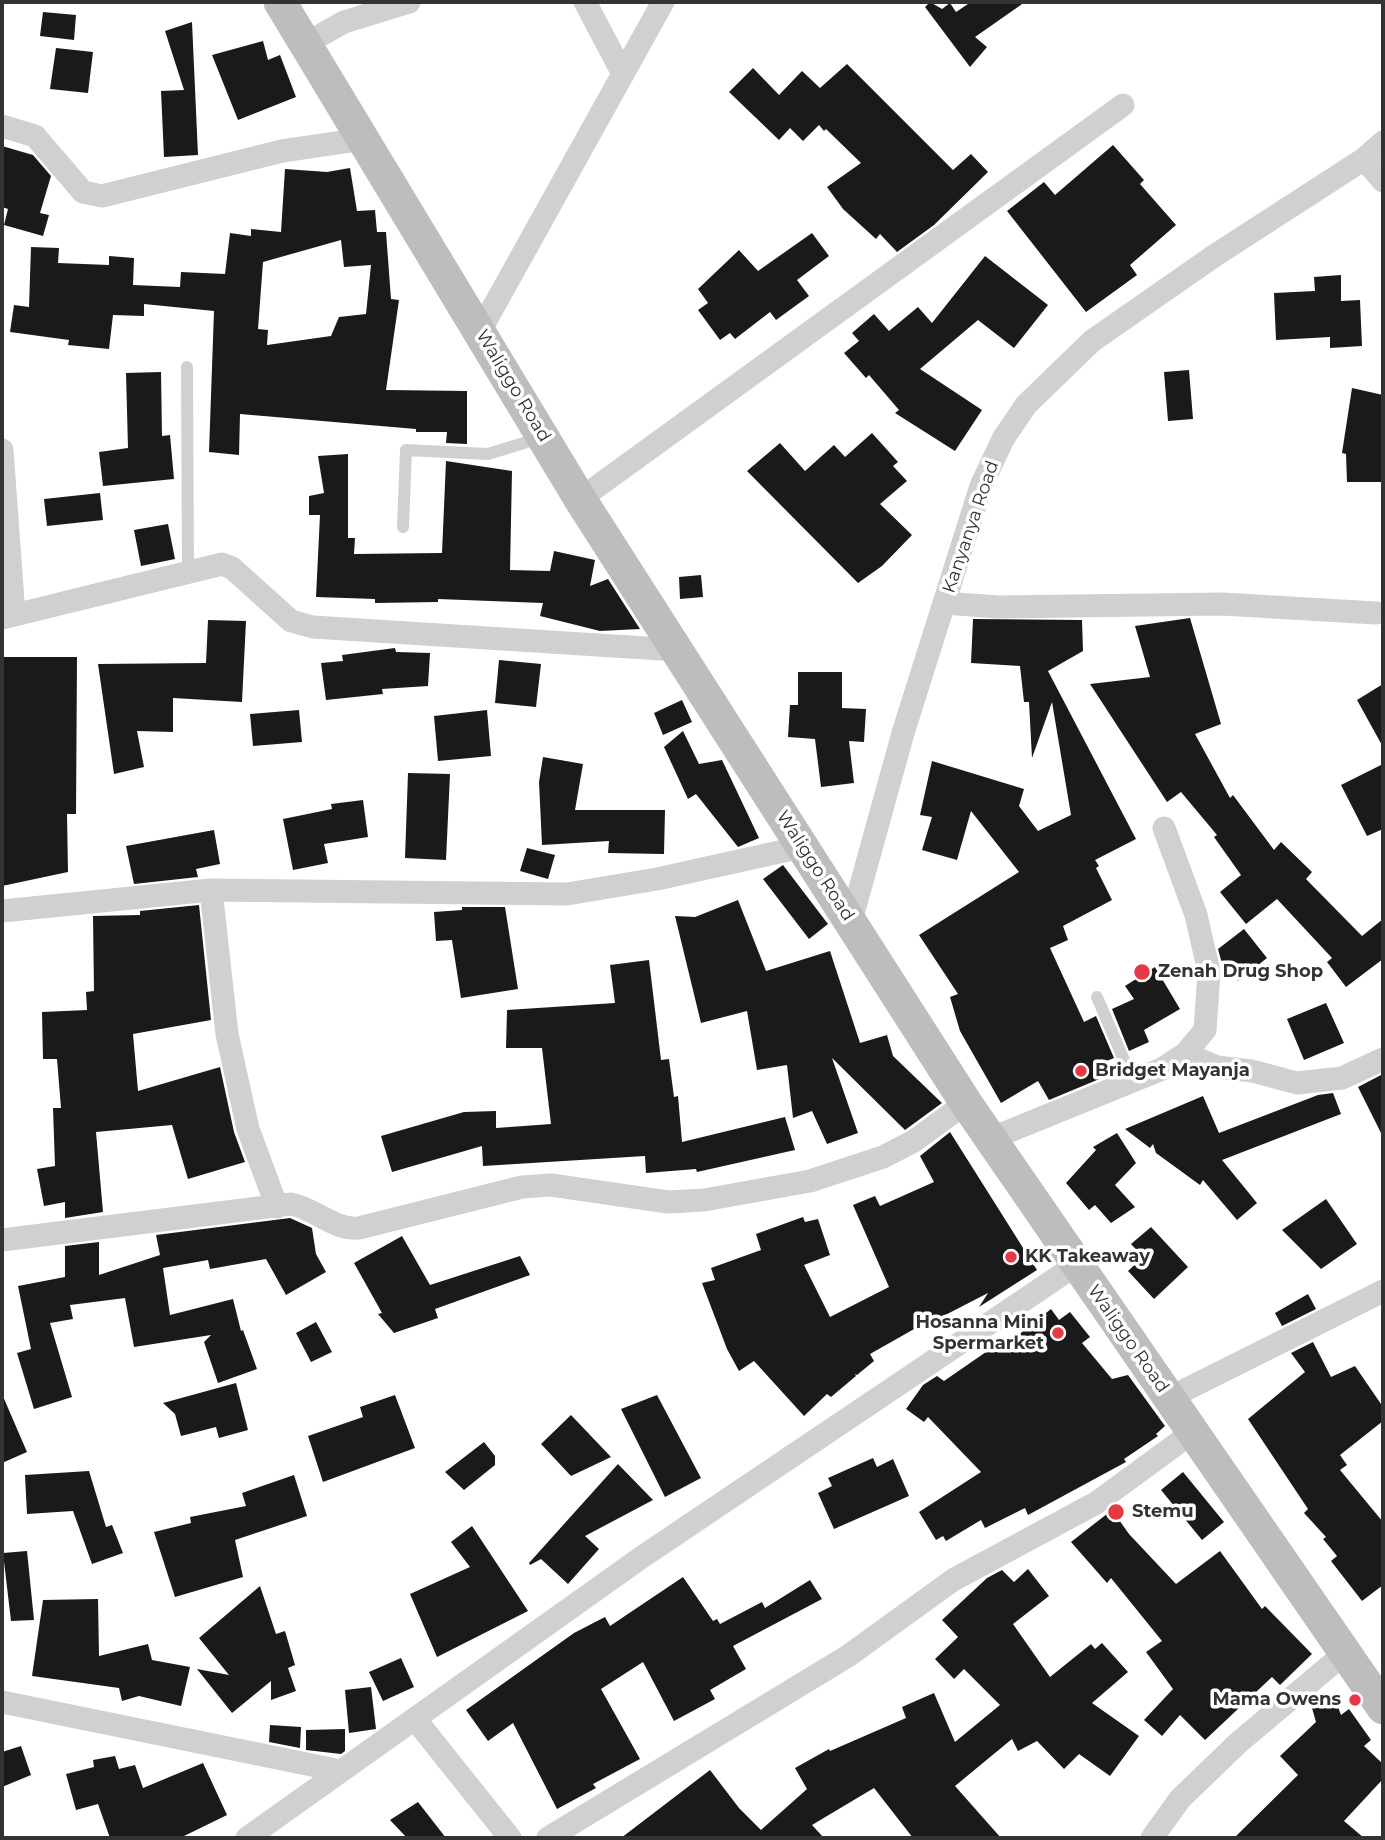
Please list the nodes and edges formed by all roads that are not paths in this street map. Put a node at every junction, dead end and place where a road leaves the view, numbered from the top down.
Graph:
1 (280, 2) edge
2 (409, 2) edge
3 (586, 2) edge
4 (663, 2) edge
5 (305, 44) junction
6 (622, 74) junction
7 (1123, 105) dead end
8 (2, 126) edge
9 (363, 139) junction
10 (1383, 142) edge
11 (1364, 159) junction
12 (1383, 181) edge
13 (480, 331) junction
14 (187, 367) dead end
15 (544, 437) junction
16 (2, 450) edge
17 (580, 499) junction
18 (403, 527) dead end
19 (188, 571) junction
20 (944, 603) junction
21 (1376, 613) dead end
22 (8, 616) edge
23 (677, 650) junction
24 (1164, 828) dead end
25 (802, 848) junction
26 (211, 890) junction
27 (2, 911) edge
28 (851, 921) junction
29 (1097, 997) dead end
30 (1185, 1054) junction
31 (1383, 1059) edge
32 (1132, 1081) junction
33 (966, 1103) junction
34 (990, 1139) junction
35 (277, 1207) junction
36 (2, 1240) edge
37 (1076, 1265) junction
38 (1383, 1291) edge
39 (1169, 1398) junction
40 (1193, 1432) junction
41 (1345, 1653) junction
42 (2, 1702) edge
43 (1383, 1708) edge
44 (415, 1720) junction
45 (341, 1772) junction
46 (247, 1838) edge
47 (510, 1838) edge
48 (548, 1838) edge
49 (1152, 1838) edge

1 - 5 street, Waliggo Road
2 - 5 street
3 - 6 street
4 - 6 street
5 - 9 street, Waliggo Road
6 - 13 street
7 - 17 street
8 - 9 street
9 - 13 street, Waliggo Road
10 - 11 street, Kanyanya Road
11 - 12 street
11 - 20 street, Kanyanya Road
13 - 15 street, Waliggo Road
14 - 19 lane
15 - 17 street, Waliggo Road
15 - 18 lane
16 - 22 street
17 - 23 street, Waliggo Road
19 - 22 street
19 - 23 street
20 - 21 street
20 - 28 street, Kanyanya Road
23 - 25 street, Waliggo Road
24 - 30 street
25 - 26 street
25 - 28 street, Waliggo Road
26 - 27 street
26 - 35 street
28 - 33 street, Waliggo Road
29 - 32 lane
30 - 31 street
30 - 32 street
32 - 34 street
33 - 34 street, Waliggo Road
33 - 35 street
34 - 37 street, Waliggo Road
35 - 36 street
37 - 39 street, Waliggo Road
37 - 44 street
38 - 39 street
39 - 40 street, Waliggo Road
40 - 41 street, Waliggo Road
40 - 48 street
41 - 43 street, Waliggo Road
41 - 49 street
42 - 45 street
44 - 45 street
44 - 47 street
45 - 46 street

